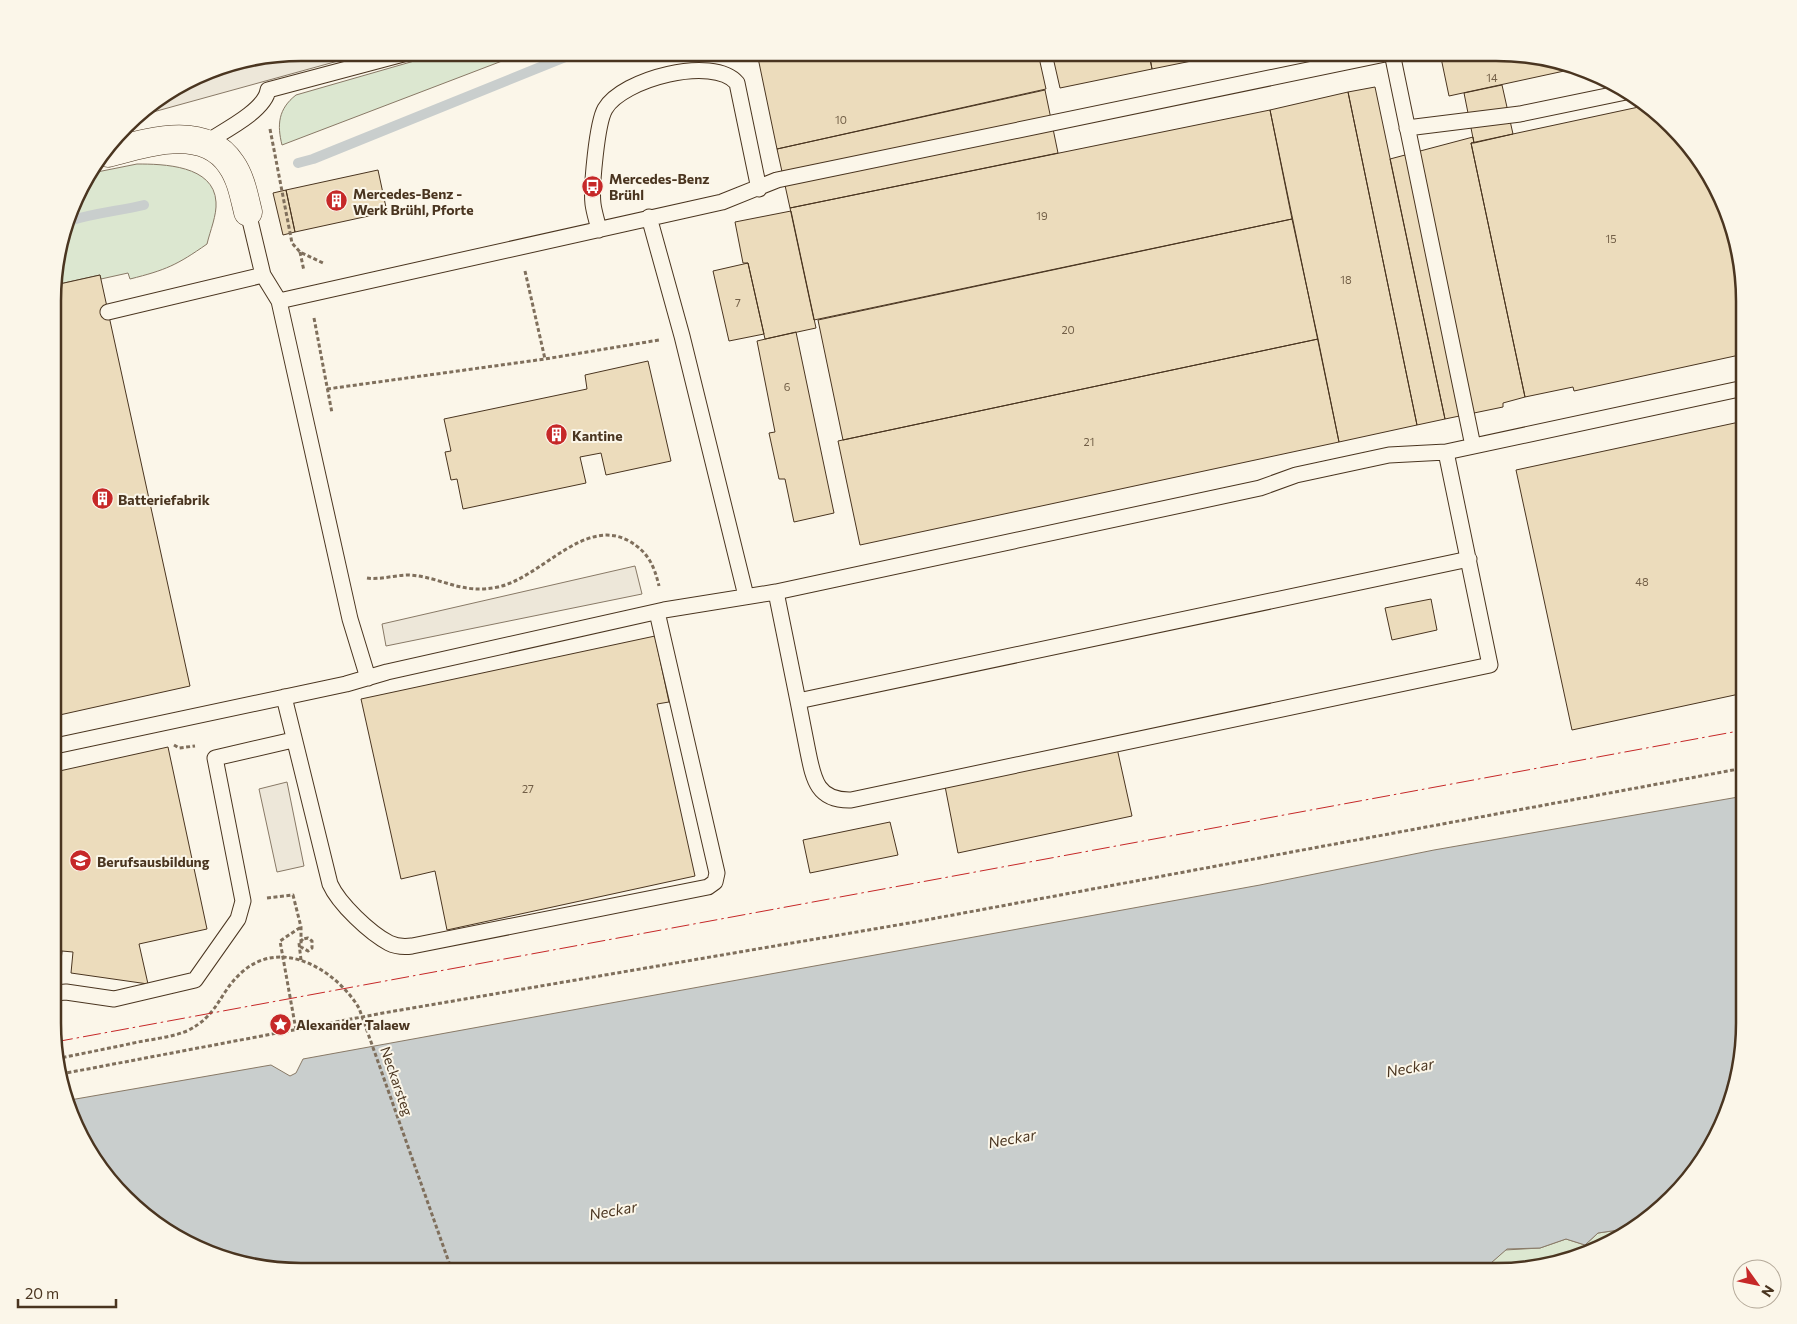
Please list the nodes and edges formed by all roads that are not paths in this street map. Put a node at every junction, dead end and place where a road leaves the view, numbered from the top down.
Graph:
1 (375, 61) edge
2 (1352, 61) edge
3 (1393, 61) edge
4 (1617, 94) edge
5 (1407, 128) junction
6 (205, 143) junction
7 (115, 151) edge
8 (760, 189) junction
9 (248, 212) joint
10 (649, 218) junction
11 (599, 230) junction
12 (263, 275) junction
13 (279, 301) junction
14 (108, 312) dead end
15 (1736, 390) edge
16 (1473, 446) junction
17 (1446, 452) junction
18 (1469, 559) junction
19 (776, 592) junction
20 (746, 596) junction
21 (661, 611) junction
22 (368, 678) junction
23 (284, 698) junction
24 (798, 701) junction
25 (293, 740) junction
26 (61, 745) edge
27 (61, 992) edge

1 - 6 lane
2 - 8 lane
3 - 5 lane
4 - 5 lane
5 - 16 lane
6 - 7 street
6 - 9 street
8 - 10 lane
8 - 11 lane
9 - 12 lane
10 - 11 lane
10 - 20 lane
11 - 13 lane
12 - 13 lane
12 - 14 lane
13 - 22 lane
15 - 16 lane
16 - 17 lane
17 - 18 lane
17 - 19 lane
18 - 24 lane
18 - 24 lane
19 - 20 lane
19 - 24 lane
20 - 21 lane
21 - 22 lane
21 - 25 lane
22 - 23 lane
23 - 25 lane
23 - 26 lane
25 - 27 lane

